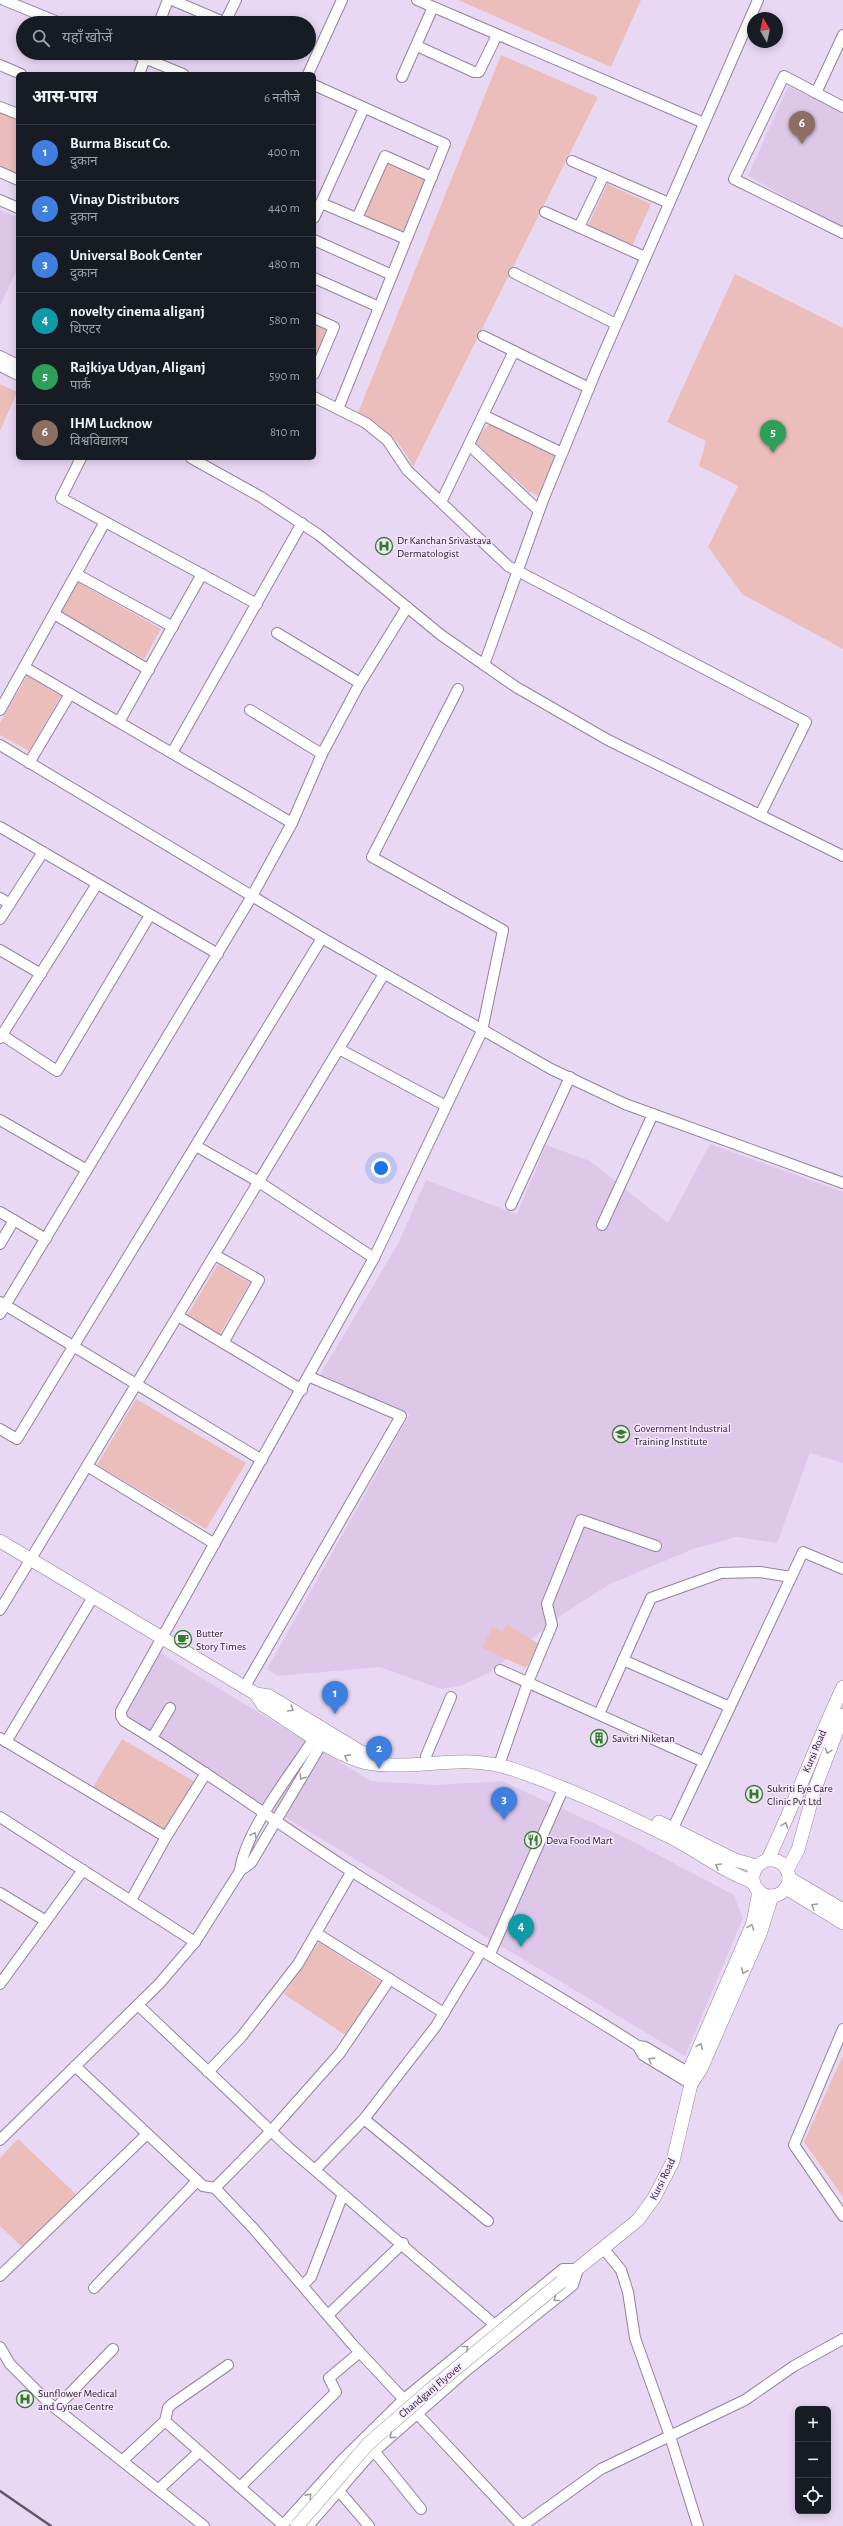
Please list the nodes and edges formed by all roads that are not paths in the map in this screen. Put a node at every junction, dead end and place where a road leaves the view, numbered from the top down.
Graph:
1 (4, 0) edge
2 (168, 0) edge
3 (172, 0) edge
4 (236, 0) edge
5 (342, 0) edge
6 (417, 0) edge
7 (758, 0) edge
8 (0, 7) edge
9 (433, 7) junction
10 (43, 16) edge
11 (162, 16) edge
12 (210, 16) edge
13 (229, 16) edge
14 (498, 35) junction
15 (843, 35) edge
16 (416, 46) junction
17 (316, 57) edge
18 (144, 60) edge
19 (154, 60) edge
20 (314, 60) edge
21 (0, 65) edge
22 (16, 72) edge
23 (140, 72) edge
24 (179, 72) edge
25 (309, 72) edge
26 (402, 77) dead end
27 (316, 86) edge
28 (816, 93) junction
29 (843, 107) edge
30 (0, 108) edge
31 (364, 108) junction
32 (16, 113) edge
33 (704, 124) junction
34 (572, 162) dead end
35 (0, 172) edge
36 (604, 175) junction
37 (432, 177) junction
38 (16, 178) edge
39 (0, 200) edge
40 (321, 203) junction
41 (669, 203) junction
42 (16, 207) edge
43 (545, 212) dead end
44 (316, 214) edge
45 (356, 218) junction
46 (578, 227) junction
47 (843, 233) edge
48 (406, 239) junction
49 (316, 241) edge
50 (645, 257) junction
51 (514, 273) dead end
52 (392, 275) junction
53 (316, 279) edge
54 (379, 307) junction
55 (316, 319) edge
56 (616, 324) junction
57 (483, 336) dead end
58 (514, 351) junction
59 (0, 356) edge
60 (16, 364) edge
61 (0, 366) edge
62 (316, 369) edge
63 (16, 374) edge
64 (588, 388) junction
65 (316, 398) edge
66 (338, 409) junction
67 (483, 415) junction
68 (469, 445) junction
69 (562, 453) junction
70 (80, 460) edge
71 (195, 460) edge
72 (441, 502) junction
73 (539, 511) junction
74 (105, 522) junction
75 (302, 523) junction
76 (518, 571) junction
77 (76, 574) junction
78 (202, 574) junction
79 (257, 604) junction
80 (407, 607) junction
81 (54, 614) junction
82 (173, 627) junction
83 (277, 634) dead end
84 (484, 665) junction
85 (24, 667) junction
86 (149, 670) junction
87 (360, 684) junction
88 (458, 689) dead end
89 (70, 694) junction
90 (0, 710) edge
91 (250, 710) dead end
92 (119, 722) junction
93 (0, 745) edge
94 (172, 753) junction
95 (322, 754) junction
96 (29, 763) junction
97 (760, 815) junction
98 (292, 823) junction
99 (0, 827) edge
100 (43, 852) junction
101 (843, 856) edge
102 (97, 884) junction
103 (252, 896) junction
104 (0, 898) edge
105 (10, 904) junction
106 (150, 915) junction
107 (0, 919) edge
108 (322, 938) junction
109 (0, 950) edge
110 (218, 954) junction
111 (41, 974) junction
112 (384, 974) junction
113 (482, 1030) junction
114 (2, 1032) edge
115 (339, 1049) junction
116 (570, 1078) junction
117 (446, 1106) junction
118 (653, 1114) junction
119 (0, 1120) edge
120 (196, 1146) junction
121 (87, 1170) junction
122 (259, 1182) junction
123 (843, 1183) edge
124 (510, 1204) dead end
125 (0, 1212) edge
126 (14, 1220) junction
127 (602, 1225) dead end
128 (46, 1239) junction
129 (0, 1244) edge
130 (215, 1255) junction
131 (374, 1258) junction
132 (2, 1307) edge
133 (178, 1316) junction
134 (223, 1343) junction
135 (74, 1347) junction
136 (310, 1377) junction
137 (136, 1385) junction
138 (302, 1390) junction
139 (0, 1429) edge
140 (262, 1460) junction
141 (87, 1466) junction
142 (0, 1541) edge
143 (215, 1544) junction
144 (656, 1546) dead end
145 (30, 1559) junction
146 (843, 1569) edge
147 (791, 1577) junction
148 (93, 1597) junction
149 (0, 1610) edge
150 (162, 1638) junction
151 (623, 1660) junction
152 (500, 1670) dead end
153 (528, 1682) junction
154 (843, 1687) edge
155 (250, 1691) junction
156 (451, 1697) dead end
157 (730, 1707) junction
158 (170, 1708) dead end
159 (599, 1714) junction
160 (843, 1715) edge
161 (322, 1737) junction
162 (152, 1738) junction
163 (3, 1740) edge
164 (426, 1756) junction
165 (500, 1761) junction
166 (704, 1762) junction
167 (206, 1773) junction
168 (564, 1787) junction
169 (264, 1814) junction
170 (0, 1817) edge
171 (275, 1821) junction
172 (673, 1828) junction
173 (166, 1837) junction
174 (768, 1860) junction
175 (756, 1866) junction
176 (83, 1870) junction
177 (240, 1871) junction
178 (352, 1871) junction
179 (787, 1879) junction
180 (756, 1887) junction
181 (0, 1894) edge
182 (772, 1896) junction
183 (131, 1900) junction
184 (843, 1910) edge
185 (46, 1921) junction
186 (843, 1923) edge
187 (316, 1933) junction
188 (195, 1942) junction
189 (486, 1952) junction
190 (390, 1979) junction
191 (0, 1984) edge
192 (138, 2005) junction
193 (444, 2013) junction
194 (843, 2029) edge
195 (839, 2050) edge
196 (75, 2066) junction
197 (208, 2072) junction
198 (691, 2079) junction
199 (364, 2119) junction
200 (271, 2131) junction
201 (147, 2134) junction
202 (0, 2140) edge
203 (316, 2170) junction
204 (197, 2181) junction
205 (215, 2188) junction
206 (343, 2194) junction
207 (843, 2216) edge
208 (488, 2221) dead end
209 (403, 2244) junction
210 (603, 2248) junction
211 (578, 2268) junction
212 (0, 2276) edge
213 (303, 2285) junction
214 (94, 2288) dead end
215 (328, 2316) junction
216 (495, 2325) junction
217 (843, 2339) edge
218 (0, 2347) edge
219 (113, 2349) dead end
220 (360, 2352) junction
221 (228, 2365) dead end
222 (404, 2400) junction
223 (56, 2408) junction
224 (417, 2414) junction
225 (165, 2421) junction
226 (670, 2436) junction
227 (374, 2451) junction
228 (199, 2452) junction
229 (122, 2461) junction
230 (240, 2487) junction
231 (159, 2490) junction
232 (339, 2491) junction
233 (420, 2509) dead end
234 (283, 2525) edge
235 (204, 2526) edge
236 (297, 2526) edge
237 (308, 2526) edge
238 (369, 2526) edge
239 (522, 2526) edge
240 (698, 2526) edge

1 - 8 street
1 - 10 street
2 - 11 street
3 - 12 street
4 - 13 street
5 - 17 street
6 - 9 street
7 - 33 street
9 - 14 street
9 - 16 street
14 - 16 street
14 - 33 street
15 - 28 street
16 - 26 street
18 - 23 street
19 - 24 street
20 - 25 street
21 - 22 street
27 - 31 street
28 - 29 street
28 - 47 street
30 - 32 street
31 - 37 street
31 - 40 street
33 - 41 street
34 - 36 street
35 - 38 street
36 - 41 street
36 - 46 street
37 - 45 street
37 - 48 street
39 - 42 street
40 - 44 street
40 - 45 street
41 - 50 street
43 - 46 street
45 - 48 street
46 - 50 street
48 - 52 street
49 - 52 street
50 - 56 street
51 - 56 street
52 - 54 street
53 - 54 street
54 - 66 street
55 - 62 street
56 - 64 street
57 - 58 street
58 - 64 street
58 - 67 street
59 - 60 street
61 - 63 street
64 - 69 street
65 - 66 street
66 - 72 street
67 - 68 street
67 - 69 street
68 - 72 street
68 - 73 street
69 - 73 street
70 - 74 street
71 - 75 street
72 - 76 street
73 - 76 street
74 - 77 street
74 - 78 street
75 - 79 street
75 - 80 street
76 - 84 street
76 - 97 street
77 - 81 street
77 - 82 street
78 - 79 street
78 - 82 street
79 - 94 street
80 - 84 street
80 - 87 street
81 - 85 street
81 - 86 street
82 - 86 street
83 - 87 street
84 - 97 street
85 - 89 street
85 - 90 street
86 - 92 street
87 - 95 street
88 - 113 street
89 - 92 street
89 - 96 street
91 - 95 street
92 - 94 street
93 - 96 street
94 - 98 street
95 - 98 street
96 - 103 street
97 - 101 street
98 - 103 street
99 - 100 street
100 - 102 street
100 - 105 street
102 - 106 street
102 - 111 street
103 - 108 street
103 - 110 street
104 - 105 street
105 - 107 street
106 - 110 street
106 - 114 street
108 - 112 street
108 - 120 street
109 - 111 street
110 - 121 street
111 - 114 street
112 - 113 street
112 - 115 street
113 - 116 street
113 - 117 street
115 - 117 street
115 - 122 street
116 - 118 street
116 - 124 street
117 - 131 street
118 - 123 street
118 - 127 street
119 - 121 street
120 - 122 street
120 - 135 street
121 - 128 street
122 - 130 street
122 - 131 street
125 - 126 street
126 - 128 street
126 - 129 street
128 - 132 street
130 - 133 street
130 - 134 street
131 - 136 street
132 - 135 street
133 - 134 street
133 - 137 street
134 - 138 street
135 - 137 street
135 - 139 street
136 - 138 street
136 - 155 street
137 - 140 street
137 - 141 street
138 - 140 street
140 - 143 street
141 - 143 street
141 - 145 street
142 - 145 main road
143 - 150 street
144 - 153 street
145 - 148 main road
145 - 149 street
146 - 147 street
147 - 151 street
147 - 157 street
148 - 150 main road
148 - 163 street
150 - 155 main road
150 - 162 street
151 - 157 street
151 - 159 street
152 - 153 street
153 - 159 street
153 - 165 street
174 -> 154 main road, Kursi Road
155 - 161 main road
156 - 164 street
157 - 166 street
158 - 162 street
159 - 166 street
160 -> 179 main road, Kursi Road
161 - 164 main road
165 -> 161 main road
161 - 169 street
161 -> 171 street
162 - 167 street
163 - 173 street
164 - 165 main road
165 - 168 main road
165 - 172 main road
166 - 172 street
167 - 169 street
167 - 173 street
180 -> 168 main road
168 - 189 street
169 - 171 street
177 -> 169 street
170 - 176 street
171 - 177 street
171 - 178 street
172 - 175 main road
173 - 183 street
174 - 175 main road
174 - 179 main road
175 - 180 main road
176 - 183 street
176 - 185 street
177 - 188 street
178 - 187 street
178 - 189 street
179 - 182 main road
179 - 184 main road
186 -> 179 main road
180 - 182 main road
198 -> 180 main road, Kursi Road
181 - 185 street
182 -> 198 main road, Kursi Road
183 - 188 street
185 - 191 street
187 - 190 street
187 - 197 street
188 - 192 street
189 - 193 street
189 - 198 street
190 - 193 street
190 - 200 street
192 - 196 street
192 - 197 street
193 - 199 street
194 - 195 street
195 - 207 street
196 - 201 street
196 - 202 street
197 - 200 street
198 - 210 main road, Kursi Road
199 - 203 street
199 - 208 street
200 - 203 street
200 - 205 street
201 - 204 street
201 - 212 street
203 - 206 street
204 - 205 street
204 - 214 street
205 - 213 street
206 - 209 street
206 - 213 street
209 - 215 street
209 - 216 street
210 - 211 main road, Kursi Road
210 - 226 street
211 - 216 street
211 -> 224 street
211 - 236 main road, Chandganj Flyover, bridge
213 - 215 street
215 - 220 street
222 -> 216 street
217 - 226 street
218 - 223 street
219 - 223 street
220 - 222 street
220 - 230 street
221 - 225 street
222 - 224 street
234 -> 222 street
223 - 229 street
224 -> 227 street
224 - 239 street
225 - 228 street
225 - 229 street
226 - 239 street
226 - 240 street
227 - 232 street
227 - 233 street
228 - 230 street
228 - 231 street
229 - 231 street
230 - 234 street
231 - 235 street
232 - 237 street
232 - 238 street

